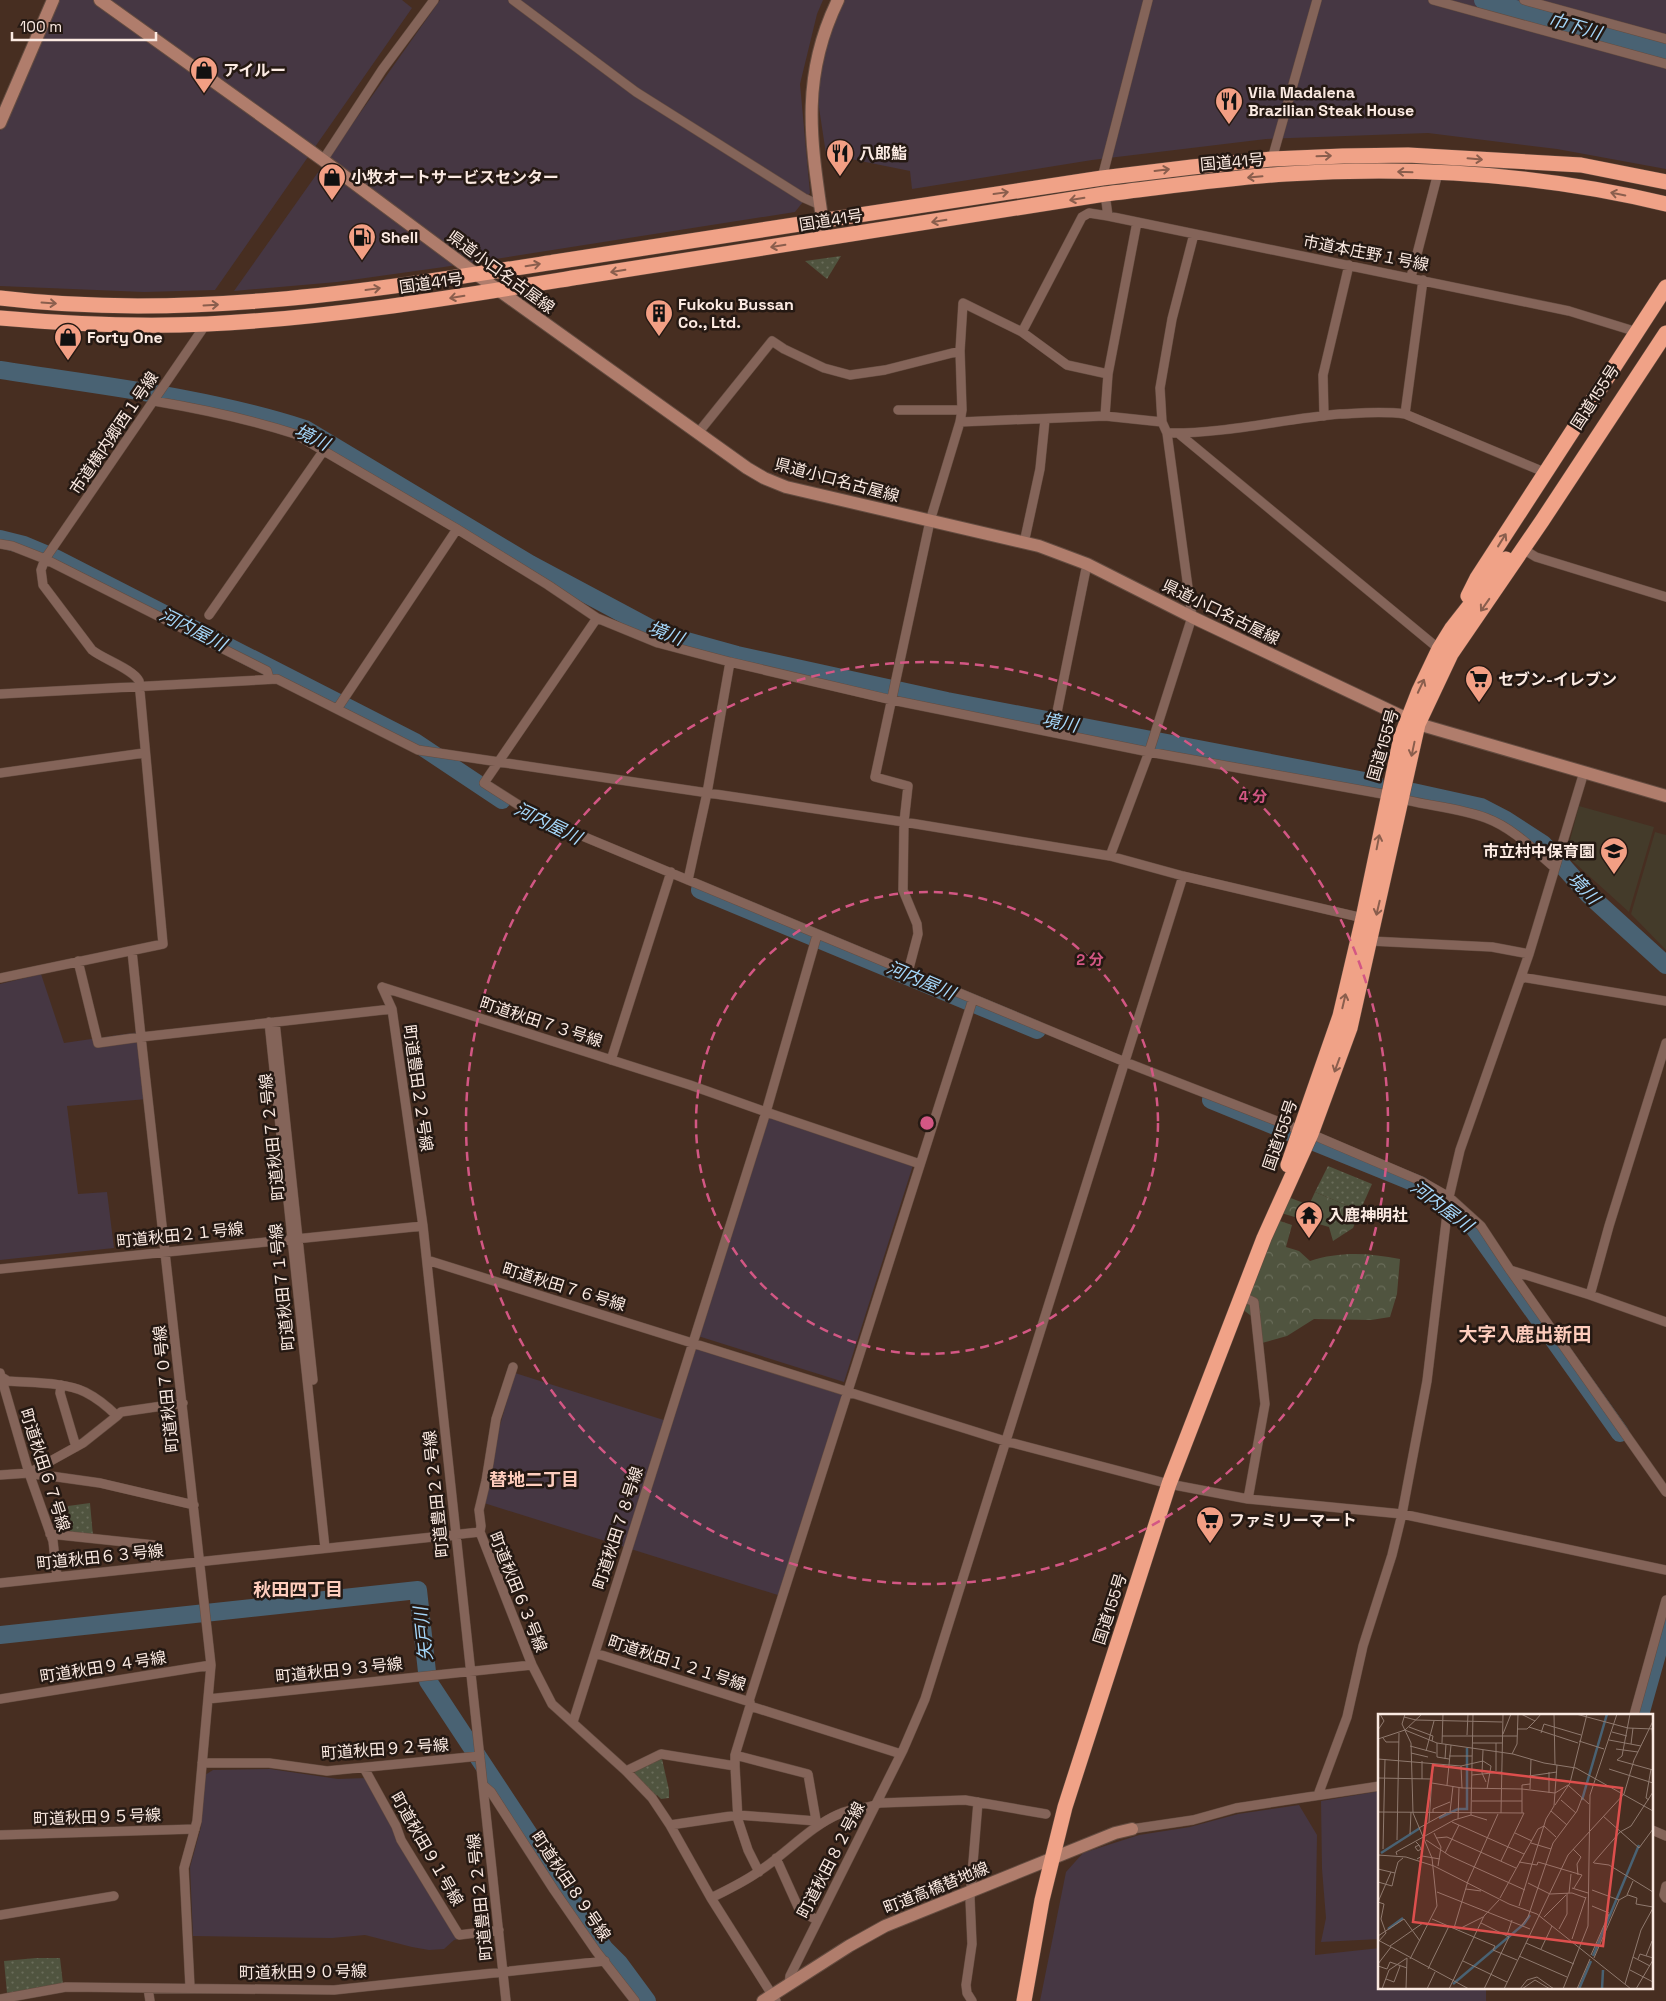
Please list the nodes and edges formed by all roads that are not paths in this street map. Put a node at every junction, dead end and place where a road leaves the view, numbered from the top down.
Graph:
1 (52, 0) edge
2 (100, 0) edge
3 (434, 0) edge
4 (513, 0) edge
5 (838, 0) edge
6 (1148, 0) edge
7 (1316, 0) edge
8 (1433, 0) edge
9 (1524, 0) edge
10 (1666, 39) edge
11 (1666, 64) edge
12 (0, 123) edge
13 (1272, 159) junction
14 (323, 160) junction
15 (1438, 173) junction
16 (1102, 178) junction
17 (1666, 182) edge
18 (1105, 194) junction
19 (1666, 204) edge
20 (822, 213) junction
21 (1108, 216) junction
22 (1137, 222) junction
23 (1194, 234) junction
24 (825, 239) junction
25 (1349, 265) junction
26 (476, 274) junction
27 (1410, 277) junction
28 (1423, 280) junction
29 (1666, 286) edge
30 (498, 290) junction
31 (0, 298) edge
32 (0, 318) edge
33 (1666, 322) edge
34 (206, 324) junction
35 (1022, 332) junction
36 (1637, 332) junction
37 (1666, 332) edge
38 (1666, 347) edge
39 (960, 351) junction
40 (1108, 374) junction
41 (154, 402) junction
42 (898, 410) dead end
43 (962, 410) junction
44 (1405, 414) junction
45 (1104, 416) junction
46 (1324, 416) junction
47 (1045, 420) junction
48 (960, 422) junction
49 (1162, 422) junction
50 (698, 433) junction
51 (1167, 433) junction
52 (1178, 433) junction
53 (324, 450) junction
54 (1544, 472) junction
55 (1570, 472) junction
56 (930, 521) junction
57 (1542, 522) junction
58 (456, 529) junction
59 (1024, 543) junction
60 (0, 544) edge
61 (1523, 549) junction
62 (45, 559) junction
63 (1087, 564) junction
64 (1666, 597) edge
65 (209, 615) dead end
66 (1192, 617) junction
67 (597, 618) junction
68 (1452, 628) junction
69 (1439, 649) junction
70 (730, 662) junction
71 (269, 678) junction
72 (140, 686) junction
73 (0, 694) edge
74 (892, 698) junction
75 (337, 709) junction
76 (1413, 721) junction
77 (1054, 732) junction
78 (1149, 752) junction
79 (144, 753) junction
80 (499, 761) junction
81 (1584, 772) junction
82 (0, 773) edge
83 (707, 793) junction
84 (1388, 795) junction
85 (1666, 796) edge
86 (1402, 800) junction
87 (904, 822) junction
88 (1110, 856) junction
89 (1555, 868) junction
90 (671, 872) junction
91 (1183, 876) junction
92 (688, 880) junction
93 (1363, 918) junction
94 (817, 934) junction
95 (1370, 941) junction
96 (132, 951) junction
97 (1529, 954) junction
98 (78, 961) junction
99 (908, 972) junction
100 (1521, 977) junction
101 (0, 978) edge
102 (382, 987) joint
103 (973, 999) junction
104 (1666, 1001) edge
105 (392, 1008) junction
106 (272, 1022) junction
107 (141, 1037) junction
108 (1666, 1043) edge
109 (611, 1060) junction
110 (1125, 1062) junction
111 (766, 1112) junction
112 (1306, 1132) junction
113 (920, 1164) junction
114 (1449, 1197) junction
115 (423, 1226) junction
116 (295, 1239) junction
117 (166, 1252) junction
118 (426, 1260) junction
119 (0, 1269) edge
120 (1510, 1270) junction
121 (1590, 1295) junction
122 (1241, 1296) junction
123 (1666, 1322) edge
124 (693, 1344) junction
125 (513, 1367) dead end
126 (0, 1375) edge
127 (61, 1385) junction
128 (847, 1392) junction
129 (183, 1403) junction
130 (117, 1416) junction
131 (1005, 1440) junction
132 (76, 1447) junction
133 (29, 1473) junction
134 (0, 1475) edge
135 (1169, 1484) junction
136 (1666, 1492) edge
137 (1248, 1499) junction
138 (194, 1505) junction
139 (1402, 1514) junction
140 (480, 1532) junction
141 (50, 1534) junction
142 (456, 1534) junction
143 (328, 1548) junction
144 (201, 1561) junction
145 (156, 1566) junction
146 (1666, 1570) edge
147 (57, 1577) junction
148 (0, 1583) edge
149 (1666, 1600) edge
150 (1663, 1627) edge
151 (594, 1653) junction
152 (211, 1665) junction
153 (532, 1665) junction
154 (471, 1672) junction
155 (0, 1699) edge
156 (208, 1699) junction
157 (750, 1704) junction
158 (1634, 1714) edge
159 (572, 1722) junction
160 (902, 1752) junction
161 (735, 1755) junction
162 (480, 1756) junction
163 (202, 1763) junction
164 (735, 1766) junction
165 (364, 1768) junction
166 (626, 1771) junction
167 (484, 1786) junction
168 (1378, 1786) edge
169 (1318, 1795) junction
170 (978, 1802) junction
171 (875, 1806) junction
172 (1046, 1814) dead end
173 (738, 1815) junction
174 (816, 1824) junction
175 (670, 1825) junction
176 (195, 1829) junction
177 (1132, 1829) joint
178 (1654, 1831) edge
179 (0, 1835) edge
180 (1666, 1836) edge
181 (776, 1858) junction
182 (1051, 1859) junction
183 (759, 1872) junction
184 (1666, 1886) edge
185 (970, 1891) junction
186 (114, 1896) dead end
187 (712, 1898) junction
188 (1666, 1898) edge
189 (0, 1915) edge
190 (816, 1920) junction
191 (499, 1930) junction
192 (605, 1961) junction
193 (503, 1972) junction
194 (789, 1985) junction
195 (190, 1987) junction
196 (148, 1988) junction
197 (0, 1999) edge
198 (770, 1999) edge
199 (150, 2001) edge
200 (506, 2001) edge
201 (635, 2001) edge
202 (972, 2001) edge
203 (1024, 2001) edge

1 - 12 main road
2 - 14 main road, 県道小口名古屋線
3 - 14 street
4 - 20 street
5 - 20 main road
6 - 16 street
7 - 13 street
8 - 11 street
9 - 10 street
16 -> 13 highway, 国道41号
13 -> 17 highway, 国道41号
14 - 26 main road, 県道小口名古屋線
15 -> 18 highway, 国道41号
19 -> 15 highway, 国道41号
15 - 27 street
20 -> 16 highway, 国道41号
18 - 21 street
18 -> 24 highway, 国道41号
20 - 24 main road
26 -> 20 highway, 国道41号
21 - 22 street, 市道本庄野１号線
21 - 35 street, 市道本庄野１号線
22 - 23 street, 市道本庄野１号線
22 - 40 street
23 - 25 street, 市道本庄野１号線
23 - 49 street
24 -> 30 highway, 国道41号
25 - 27 street, 市道本庄野１号線
25 - 46 street
26 - 30 main road, 県道小口名古屋線
31 -> 26 highway, 国道41号
27 - 28 street, 市道本庄野１号線
28 - 36 street, 市道本庄野１号線
28 - 44 street
29 - 36 highway
30 -> 34 highway, 国道41号
30 - 50 main road, 県道小口名古屋線
32 - 34 highway, 国道41号
33 - 55 highway, 国道155号
34 - 41 street, 市道横内郷西１号線
35 - 39 street
35 - 40 street
36 - 54 highway
37 - 55 highway, 国道155号
38 - 57 highway
39 - 43 street
39 - 50 street
40 - 45 street
41 - 53 street
41 - 62 street, 市道横内郷西１号線
42 - 43 street
43 - 48 street
44 - 46 street
44 - 54 street
45 - 47 street
45 - 49 street
46 - 52 street
47 - 48 street
47 - 59 street
48 - 56 street
49 - 51 street
50 - 56 main road, 県道小口名古屋線
51 - 52 street
51 - 66 street
52 - 69 street
53 - 58 street
53 - 65 street
68 -> 54 highway
55 - 57 highway, 国道155号
55 - 68 highway, 国道155号
56 - 59 main road, 県道小口名古屋線
56 - 74 street
57 - 61 highway, 国道155号
58 - 67 street
58 - 75 street
59 - 63 main road, 県道小口名古屋線
60 - 62 street
61 - 64 street
61 -> 76 highway, 国道155号
62 - 71 street
62 - 72 street
63 - 66 main road, 県道小口名古屋線
63 - 77 street
66 - 76 main road, 県道小口名古屋線
66 - 78 street
67 - 70 street
67 - 80 street
68 - 69 highway, 国道155号
76 -> 69 highway, 国道155号
70 - 74 street
70 - 83 street
71 - 72 street
71 - 75 street
72 - 73 street
72 - 79 street
74 - 77 street
74 - 87 street
75 - 80 street
76 - 81 main road, 県道小口名古屋線
76 - 84 highway, 国道155号
76 -> 86 highway, 国道155号
77 - 78 street
78 - 84 street
78 - 88 street
79 - 82 street
79 - 96 street
80 - 83 street
80 - 90 street
81 - 85 main road, 県道小口名古屋線
81 - 89 street
83 - 87 street
83 - 92 street
84 - 86 street
93 -> 84 highway, 国道155号
86 - 89 street
86 -> 95 highway, 国道155号
87 - 88 street
87 - 99 street
88 - 91 street
89 - 97 street
90 - 92 street
90 - 109 street
91 - 93 street
91 - 110 street, 町道秋田８２号線
92 - 94 street
112 -> 93 highway, 国道155号
94 - 99 street
94 - 111 street, 町道秋田７８号線
95 - 97 street
95 -> 112 highway, 国道155号
96 - 98 street
96 - 107 street, 町道秋田７０号線
97 - 100 street
98 - 101 street
98 - 107 street
99 - 103 street
100 - 104 street
100 - 114 street
102 - 105 street, 町道豊田２２号線
102 - 109 street, 町道秋田７３号線
103 - 110 street
103 - 113 street
105 - 106 street
105 - 115 street, 町道豊田２２号線
106 - 107 street
106 - 116 street, 町道秋田７１号線
107 - 117 street, 町道秋田７０号線
108 - 121 street
109 - 111 street, 町道秋田７３号線
110 - 112 street
110 - 131 street, 町道秋田８２号線
111 - 113 street, 町道秋田７３号線
111 - 124 street, 町道秋田７８号線
112 - 114 street
112 - 122 highway, 国道155号
113 - 128 street
114 - 120 street
114 - 139 street
115 - 116 street, 町道秋田２１号線
115 - 118 street, 町道豊田２２号線
116 - 117 street, 町道秋田２１号線
116 - 143 street, 町道秋田７１号線
117 - 119 street, 町道秋田２１号線
117 - 129 street, 町道秋田７０号線
118 - 124 street, 町道秋田７６号線
118 - 142 street, 町道豊田２２号線
120 - 121 street
120 - 136 street
121 - 123 street
122 - 135 highway, 国道155号
122 - 137 street
124 - 128 street, 町道秋田７６号線
124 - 151 street, 町道秋田７８号線
125 - 140 street
126 - 127 street
126 - 133 street, 町道秋田６７号線
127 - 130 street
127 - 132 street
128 - 131 street, 町道秋田７６号線
128 - 157 street
129 - 130 street
129 - 138 street, 町道秋田７０号線
130 - 132 street
131 - 135 street, 町道秋田７６号線
131 - 160 street, 町道秋田８２号線
132 - 133 street
133 - 134 street
133 - 138 street
133 - 141 street, 町道秋田６７号線
135 - 137 street, 町道秋田７６号線
135 - 182 highway, 国道155号
137 - 139 street, 町道秋田７６号線
138 - 144 street, 町道秋田７０号線
139 - 146 street, 町道秋田７６号線
139 - 169 street
140 - 142 street, 町道秋田６３号線
140 - 153 street, 町道秋田６３号線
141 - 145 street
141 - 147 street, 町道秋田６７号線
142 - 143 street, 町道秋田６３号線
142 - 154 street, 町道豊田２２号線
143 - 144 street, 町道秋田６３号線
144 - 145 street, 町道秋田６３号線
144 - 152 street, 町道秋田７０号線
145 - 147 street, 町道秋田６３号線
147 - 148 street, 町道秋田６３号線
149 - 150 street
150 - 158 street
151 - 157 street, 町道秋田１２１号線
151 - 159 street, 町道秋田７８号線
152 - 155 street, 町道秋田９４号線
152 - 156 street, 町道秋田７０号線
153 - 154 street, 町道秋田９３号線
153 - 159 street, 町道秋田６３号線
154 - 156 street, 町道秋田９３号線
154 - 162 street, 町道豊田２２号線
156 - 163 street, 町道秋田７０号線
157 - 160 street, 町道秋田１２１号線
157 - 161 street
159 - 166 street, 町道秋田６３号線
160 - 171 street, 町道秋田８２号線
161 - 164 street
161 - 174 street
162 - 165 street, 町道秋田９２号線
162 - 167 street, 町道豊田２２号線
163 - 165 street, 町道秋田９２号線
163 - 176 street, 町道秋田７０号線
164 - 166 street
164 - 173 street
165 - 191 street, 町道秋田９１号線
166 - 175 street, 町道秋田６３号線
167 - 191 street, 町道豊田２２号線
167 - 192 street, 町道秋田８９号線
168 - 169 street
169 - 177 street
170 - 171 street
170 - 172 street
170 - 185 street
171 - 174 street
171 - 190 street, 町道秋田８２号線
173 - 174 street
173 - 175 street
173 - 183 street
174 - 181 street
175 - 187 street, 町道秋田６３号線
176 - 179 street, 町道秋田９５号線
176 - 195 street, 町道秋田７０号線
177 - 182 main road, 町道高橋替地線
178 - 180 street
181 - 183 street
181 - 190 street
182 - 185 main road, 町道高橋替地線
182 - 203 highway, 国道155号
183 - 187 street
184 - 188 street
185 - 194 main road, 町道高橋替地線
185 - 202 street
186 - 189 street
187 - 198 street, 町道秋田６３号線
190 - 194 street, 町道秋田８２号線
191 - 193 street, 町道豊田２２号線
192 - 193 street, 町道秋田９０号線
192 - 201 street, 町道秋田８９号線
193 - 195 street, 町道秋田９０号線
193 - 200 street, 町道豊田２２号線
194 - 198 main road, 町道高橋替地線
195 - 196 street, 町道秋田９０号線
196 - 197 street, 町道秋田９０号線
196 - 199 street

